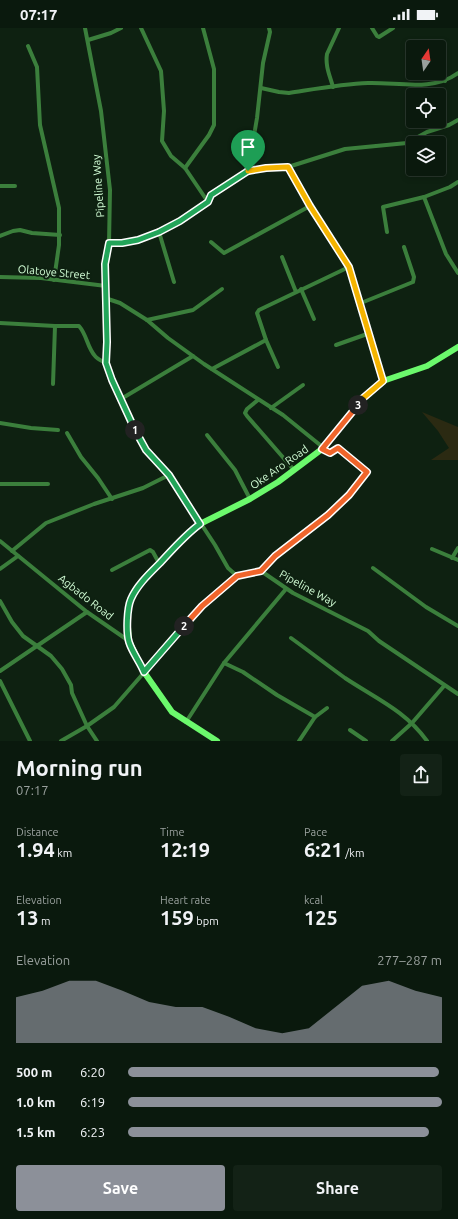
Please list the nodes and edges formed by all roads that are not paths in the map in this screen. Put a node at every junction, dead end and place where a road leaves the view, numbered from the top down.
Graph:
1 (85, 28) edge
2 (121, 28) edge
3 (141, 28) edge
4 (203, 28) edge
5 (269, 28) edge
6 (339, 28) edge
7 (372, 28) edge
8 (393, 28) edge
9 (88, 40) junction
10 (28, 46) dead end
11 (458, 73) edge
12 (446, 79) edge
13 (445, 80) edge
14 (333, 87) junction
15 (261, 88) junction
16 (458, 120) edge
17 (288, 167) junction
18 (185, 168) junction
19 (248, 171) junction
20 (458, 182) edge
21 (0, 186) edge
22 (15, 186) dead end
23 (424, 197) junction
24 (208, 202) junction
25 (310, 206) junction
26 (159, 232) junction
27 (388, 232) dead end
28 (0, 236) edge
29 (60, 236) junction
30 (211, 242) dead end
31 (109, 243) junction
32 (404, 246) dead end
33 (282, 257) dead end
34 (349, 267) junction
35 (458, 274) edge
36 (0, 277) edge
37 (54, 280) junction
38 (174, 282) dead end
39 (106, 286) junction
40 (222, 289) dead end
41 (301, 289) junction
42 (296, 292) junction
43 (106, 298) junction
44 (361, 303) junction
45 (314, 319) dead end
46 (147, 320) junction
47 (0, 323) edge
48 (55, 326) junction
49 (370, 334) junction
50 (266, 340) junction
51 (336, 345) dead end
52 (458, 347) edge
53 (193, 356) junction
54 (106, 363) junction
55 (278, 367) dead end
56 (212, 369) junction
57 (383, 381) junction
58 (53, 384) dead end
59 (303, 385) dead end
60 (121, 399) junction
61 (258, 400) junction
62 (271, 408) junction
63 (0, 423) edge
64 (58, 430) dead end
65 (68, 433) dead end
66 (206, 435) dead end
67 (322, 449) junction
68 (294, 470) junction
69 (169, 475) junction
70 (0, 484) edge
71 (48, 484) dead end
72 (112, 498) junction
73 (250, 499) junction
74 (200, 524) junction
75 (0, 541) edge
76 (458, 548) edge
77 (432, 549) dead end
78 (12, 551) junction
79 (18, 556) junction
80 (452, 558) junction
81 (458, 560) edge
82 (159, 563) junction
83 (373, 568) dead end
84 (0, 569) edge
85 (112, 570) dead end
86 (261, 571) junction
87 (237, 576) junction
88 (286, 588) junction
89 (0, 602) edge
90 (87, 612) junction
91 (458, 626) edge
92 (291, 638) dead end
93 (129, 642) junction
94 (36, 646) junction
95 (224, 663) junction
96 (0, 671) edge
97 (144, 672) junction
98 (0, 681) edge
99 (444, 686) junction
100 (458, 694) edge
101 (327, 708) dead end
102 (315, 717) junction
103 (186, 722) junction
104 (412, 723) junction
105 (86, 726) junction
106 (350, 730) dead end
107 (30, 741) edge
108 (61, 741) edge
109 (97, 741) edge
110 (217, 741) edge
111 (299, 741) edge
112 (366, 741) edge
113 (392, 741) edge
114 (427, 741) edge

1 - 9 street, Pipeline Way
2 - 9 street
3 - 18 street
4 - 18 street
5 - 15 street
6 - 14 street
7 - 8 street
9 - 31 street, Pipeline Way
10 - 29 street
11 - 12 street
13 - 14 street
14 - 15 street
15 - 19 street
16 - 17 street
17 - 19 street
17 - 25 street
18 - 24 street
19 - 24 street
20 - 23 street
21 - 22 street
23 - 27 street
23 - 35 street
24 - 26 street
25 - 30 street
25 - 34 street
26 - 31 street
26 - 38 street
28 - 29 street
29 - 37 street
31 - 39 street, Pipeline Way
32 - 44 street
33 - 42 street
34 - 41 street
34 - 44 street
36 - 37 street, Olatoye Street
37 - 39 street, Olatoye Street
39 - 43 street, Pipeline Way
40 - 46 street
41 - 42 street
41 - 45 street
42 - 50 street
43 - 46 street
43 - 54 street, Pipeline Way
44 - 49 street
46 - 53 street
47 - 48 street
48 - 54 street
48 - 58 street
49 - 51 street
49 - 57 street
50 - 55 street
50 - 56 street
52 - 57 main road, Oke Aro Road
53 - 56 street
53 - 60 street
54 - 60 street, Pipeline Way
56 - 61 street
57 - 67 main road, Oke Aro Road
59 - 62 street
60 - 69 street, Pipeline Way
61 - 62 street
61 - 68 street
62 - 67 street
63 - 64 street
65 - 72 street
66 - 73 street
67 - 68 main road, Oke Aro Road
67 - 86 street
68 - 73 main road, Oke Aro Road
69 - 72 street
69 - 74 street, Pipeline Way
70 - 71 street
72 - 78 street
73 - 74 main road, Oke Aro Road
74 - 82 main road, Oke Aro Road
74 - 87 street, Pipeline Way
75 - 78 street, Agbado Road
76 - 80 street
77 - 80 street
78 - 79 street, Agbado Road
79 - 84 street
79 - 90 street, Agbado Road
80 - 81 street
82 - 85 street
82 - 93 main road, Oke Aro Road
83 - 91 street
86 - 87 street
86 - 88 street, Pipeline Way
87 - 97 street
88 - 95 street
88 - 99 street, Pipeline Way
89 - 94 street
90 - 93 street, Agbado Road
90 - 94 street
92 - 104 street
93 - 97 main road, Agbado Road
94 - 96 street
94 - 105 street
95 - 102 street
95 - 103 street
97 - 103 main road, Agbado Road
97 - 105 street
98 - 107 street
99 - 100 street, Pipeline Way
99 - 104 street
101 - 102 street
102 - 111 street
103 - 110 main road, Agbado Road
104 - 113 street
104 - 114 street
105 - 108 street
105 - 109 street
106 - 112 street

